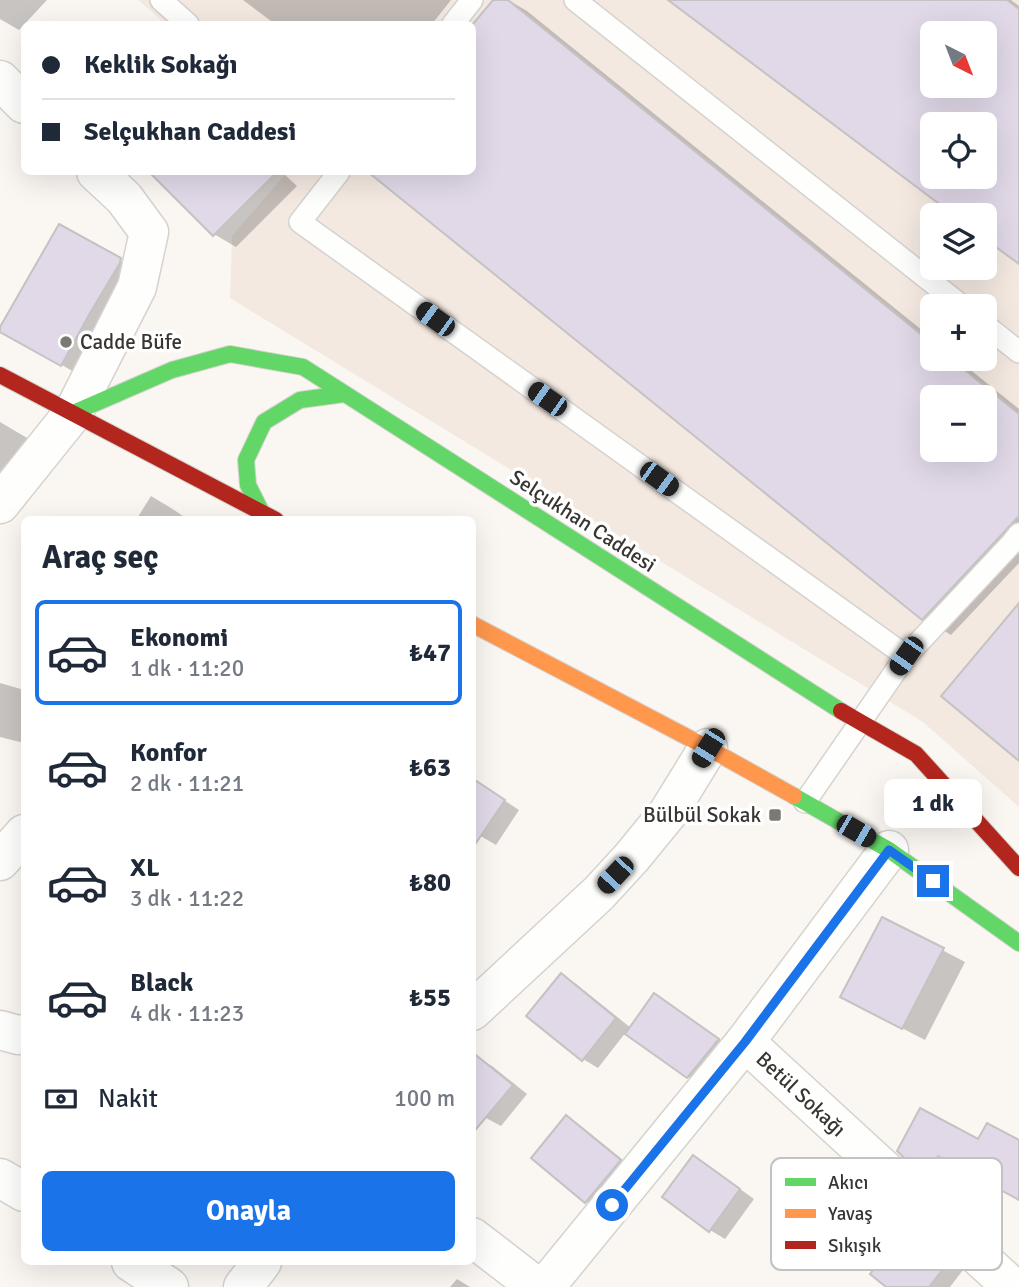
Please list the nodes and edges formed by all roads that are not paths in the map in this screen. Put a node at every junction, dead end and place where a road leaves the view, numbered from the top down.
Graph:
1 (160, 0) edge
2 (472, 0) edge
3 (575, 0) edge
4 (184, 21) edge
5 (455, 21) edge
6 (99, 175) edge
7 (337, 175) edge
8 (946, 294) edge
9 (997, 335) edge
10 (1019, 352) edge
11 (0, 374) edge
12 (344, 394) junction
13 (73, 413) junction
14 (0, 504) edge
15 (263, 516) edge
16 (264, 516) edge
17 (1019, 534) edge
18 (477, 636) edge
19 (906, 656) junction
20 (859, 723) junction
21 (708, 748) junction
22 (805, 802) junction
23 (21, 837) edge
24 (889, 850) junction
25 (0, 861) edge
26 (1019, 868) edge
27 (1019, 943) edge
28 (476, 1007) edge
29 (0, 1030) edge
30 (21, 1034) edge
31 (745, 1042) junction
32 (871, 1158) edge
33 (0, 1178) edge
34 (21, 1190) edge
35 (476, 1240) edge
36 (136, 1265) edge
37 (260, 1265) edge
38 (993, 1270) edge
39 (170, 1287) edge
40 (243, 1287) edge
41 (537, 1287) edge
42 (545, 1287) edge
43 (1012, 1287) edge

1 - 4 lane
2 - 5 lane
3 - 8 lane
6 - 13 street
7 - 19 lane
9 - 10 lane
11 - 13 street
12 - 13 street, Selçukhan Caddesi
12 - 16 street
12 - 20 street, Selçukhan Caddesi
13 - 14 street
13 - 15 street
17 - 19 lane
18 - 21 street
19 - 20 lane
20 - 22 lane
20 - 26 street, Selçukhan Caddesi
21 - 22 street
21 - 28 street
22 - 24 street
23 - 25 street
24 - 27 street
24 - 31 street
29 - 30 street
31 - 32 street, Betül Sokağı
31 - 42 street
33 - 34 street
35 - 41 street
36 - 39 street
37 - 40 street
38 - 43 street, Betül Sokağı

